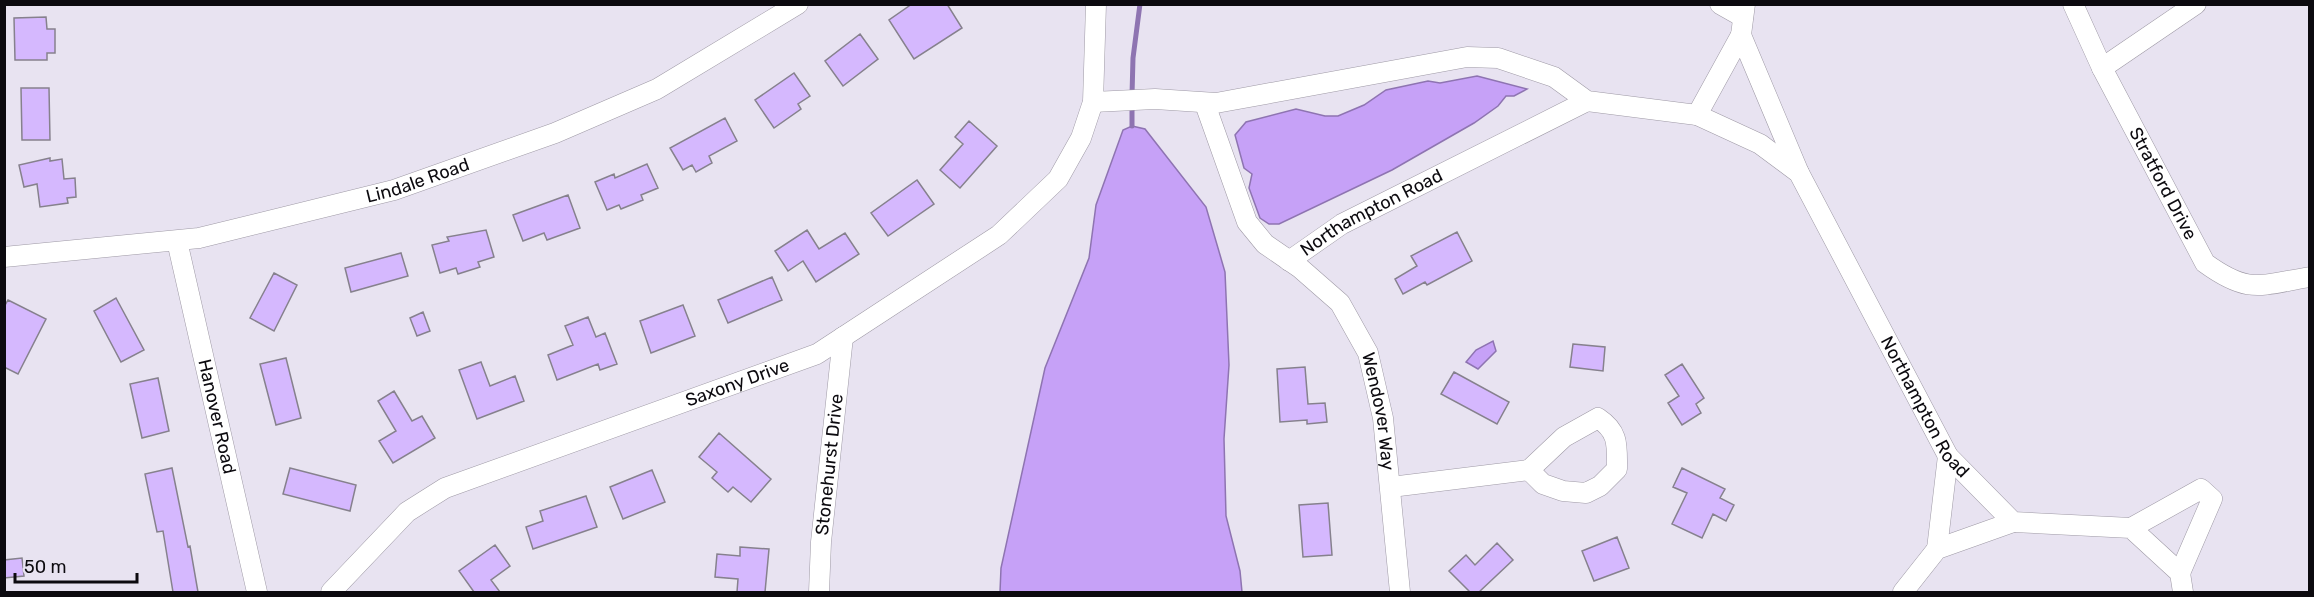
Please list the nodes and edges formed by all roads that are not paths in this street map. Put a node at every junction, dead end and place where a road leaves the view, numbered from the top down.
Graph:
1 (798, 4) edge
2 (1096, 4) edge
3 (1720, 4) edge
4 (2073, 4) edge
5 (2196, 4) edge
6 (1743, 19) edge
7 (2102, 68) junction
8 (1587, 101) junction
9 (1103, 102) junction
10 (1205, 104) junction
11 (1697, 115) junction
12 (1800, 173) junction
13 (177, 241) junction
14 (4, 257) edge
15 (1289, 261) junction
16 (2310, 277) edge
17 (843, 337) junction
18 (1948, 456) junction
19 (1529, 470) junction
20 (1391, 487) junction
21 (2013, 522) junction
22 (2131, 528) junction
23 (1937, 549) junction
24 (2181, 583) edge
25 (257, 592) edge
26 (331, 592) edge
27 (819, 592) edge
28 (1400, 592) edge
29 (1903, 592) edge

1 - 13 street, Lindale Road
2 - 9 street
3 - 6 street
4 - 7 street, Stratford Drive
5 - 7 street
6 - 11 street
6 - 12 street, Northampton Road
7 - 16 street, Stratford Drive
8 - 10 street, Northampton Road
8 - 11 street, Northampton Road
8 - 15 street, Northampton Road
9 - 10 street, Northampton Road
9 - 17 street, Saxony Drive
10 - 15 street, Northampton Road
11 - 12 street, Northampton Road
12 - 18 street, Northampton Road
13 - 14 street, Lindale Road
13 - 25 street, Hanover Road
15 - 20 street, Wendover Way
17 - 26 street, Saxony Drive
17 - 27 street, Stonehurst Drive
18 - 21 street, Northampton Road
18 - 23 street
19 - 19 street
19 - 20 street
20 - 28 street, Wendover Way
21 - 22 street
21 - 23 street
22 - 24 street
22 - 24 street
23 - 29 street

